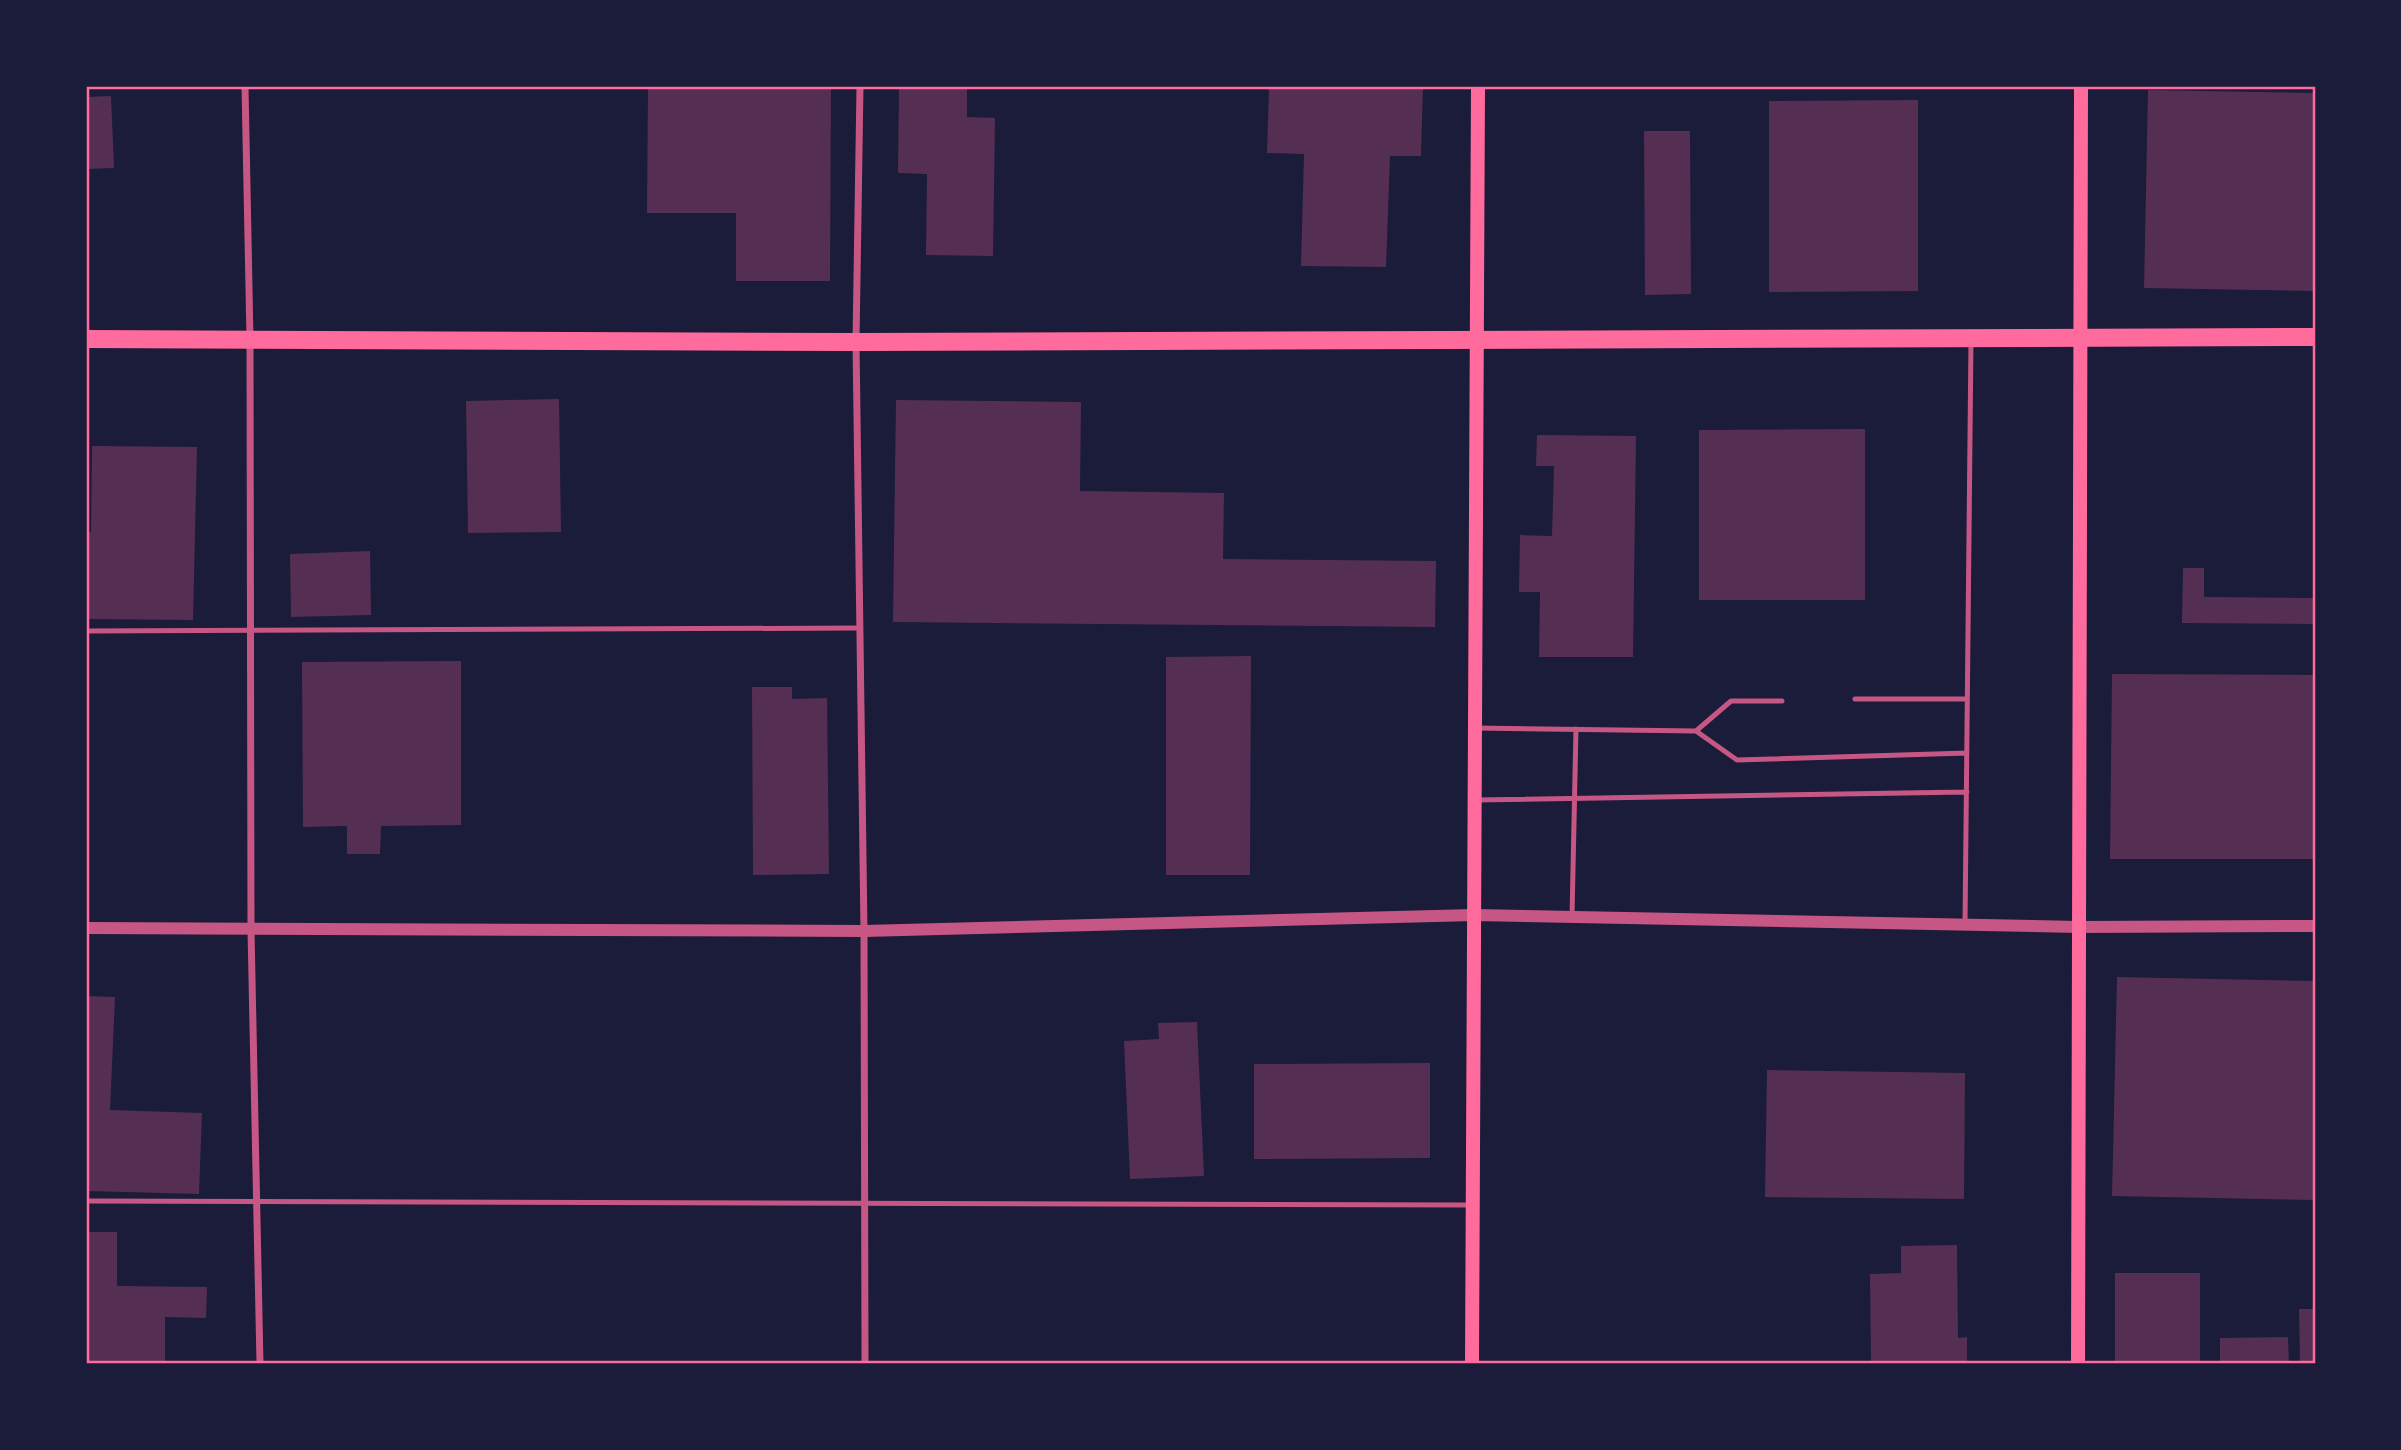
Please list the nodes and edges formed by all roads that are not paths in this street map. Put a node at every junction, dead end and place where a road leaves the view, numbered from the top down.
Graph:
1 (245, 86) edge
2 (860, 86) edge
3 (1478, 86) edge
4 (2081, 86) edge
5 (1971, 337) junction
6 (2080, 337) junction
7 (2315, 337) edge
8 (86, 339) edge
9 (250, 339) junction
10 (1476, 341) junction
11 (856, 342) junction
12 (860, 628) junction
13 (86, 631) edge
14 (250, 631) junction
15 (1855, 699) dead end
16 (1967, 699) junction
17 (1782, 701) dead end
18 (1475, 728) junction
19 (1576, 729) junction
20 (1696, 731) junction
21 (1967, 753) junction
22 (1966, 792) junction
23 (1475, 800) junction
24 (1574, 800) junction
25 (1474, 915) junction
26 (1572, 917) junction
27 (1965, 925) junction
28 (2315, 926) edge
29 (2079, 927) junction
30 (86, 928) edge
31 (251, 930) junction
32 (864, 931) junction
33 (86, 1201) edge
34 (257, 1201) junction
35 (864, 1203) junction
36 (1473, 1205) junction
37 (260, 1364) edge
38 (865, 1364) edge
39 (1472, 1364) edge
40 (2078, 1364) edge

1 - 9 street
2 - 11 street
3 - 10 main road
4 - 6 main road
5 - 6 main road
5 - 10 main road
5 - 16 lane
6 - 7 main road
6 - 29 main road
8 - 9 main road
9 - 11 main road
9 - 14 street
10 - 11 main road
10 - 18 main road
11 - 12 street
12 - 14 lane
12 - 32 street
13 - 14 lane
14 - 31 street
15 - 16 lane
16 - 21 lane
17 - 20 lane
18 - 19 lane
18 - 23 main road
19 - 20 lane
19 - 24 lane
20 - 21 lane
21 - 22 lane
22 - 24 lane
22 - 27 lane
23 - 24 lane
23 - 25 main road
24 - 26 lane
25 - 26 street
25 - 32 street
25 - 36 main road
26 - 27 street
27 - 29 street
28 - 29 street
29 - 40 main road
30 - 31 street
31 - 32 street
31 - 34 street
32 - 35 street
33 - 34 lane
34 - 35 lane
34 - 37 street
35 - 36 lane
35 - 38 street
36 - 39 main road

